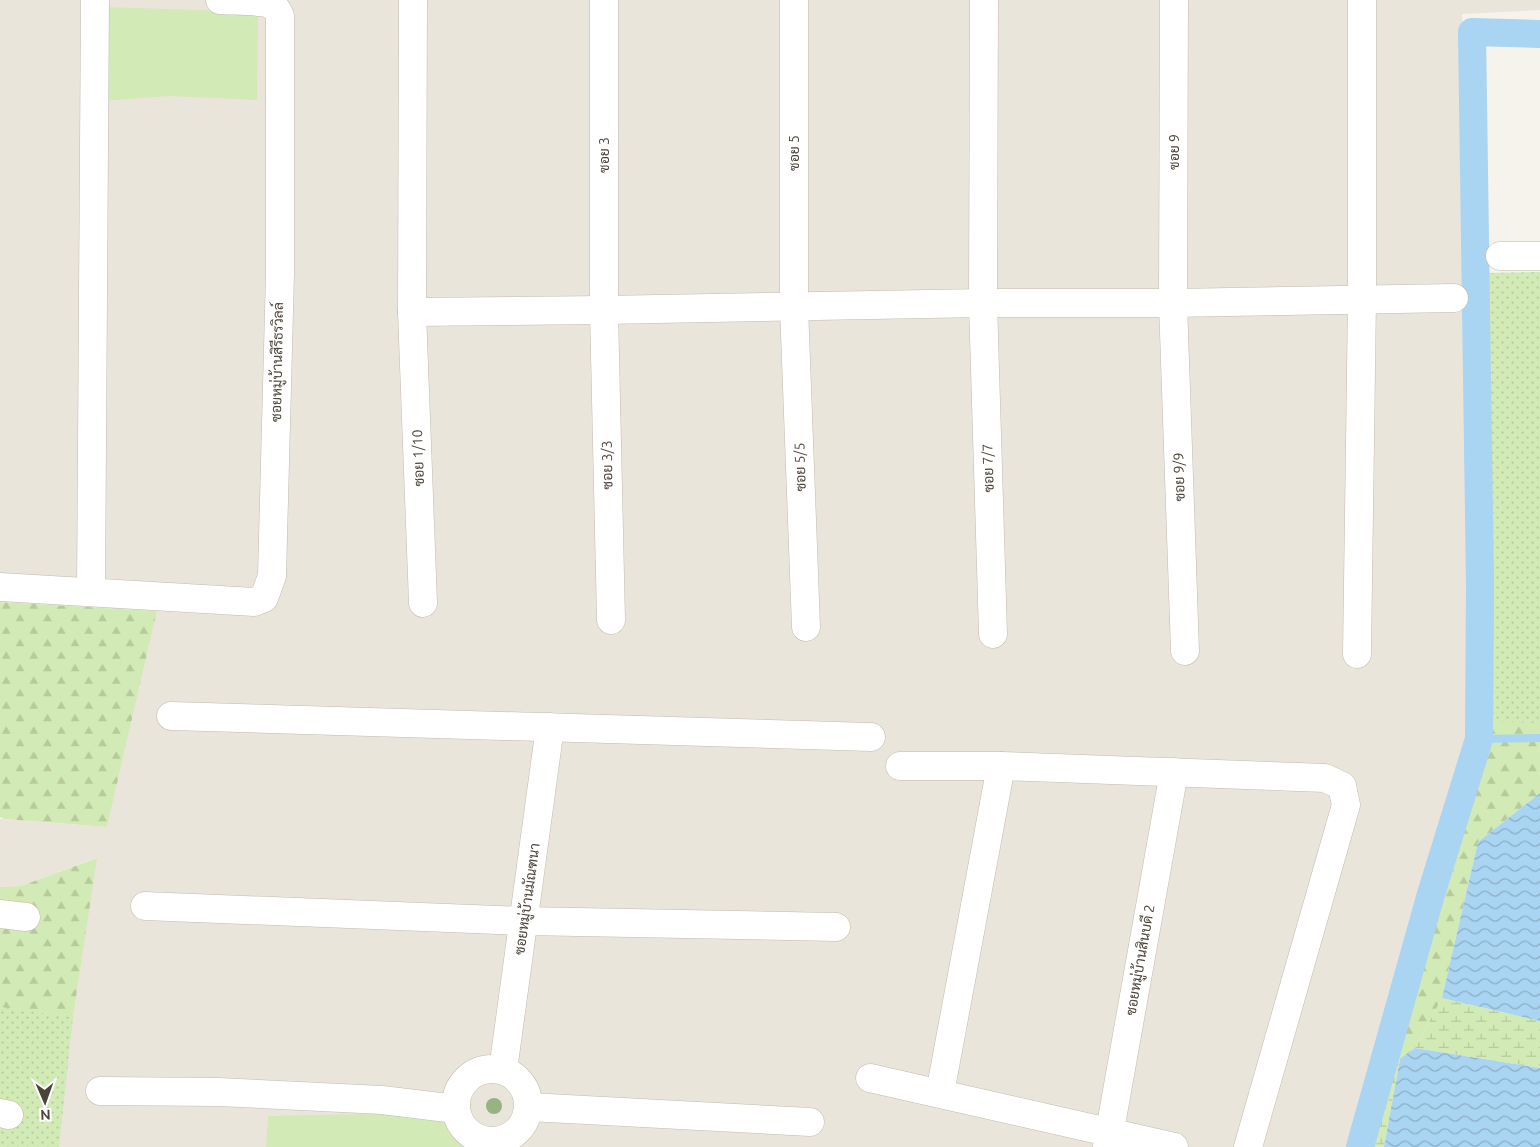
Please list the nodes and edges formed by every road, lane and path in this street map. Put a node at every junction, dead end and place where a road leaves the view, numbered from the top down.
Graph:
1 (95, 0) edge
2 (220, 0) edge
3 (413, 0) edge
4 (604, 0) edge
5 (794, 0) edge
6 (984, 0) edge
7 (1174, 0) edge
8 (1362, 0) edge
9 (1500, 256) dead end
10 (1540, 256) edge
11 (1454, 298) dead end
12 (1362, 300) junction
13 (983, 303) junction
14 (1173, 303) junction
15 (794, 307) junction
16 (604, 310) junction
17 (412, 312) junction
18 (0, 587) edge
19 (91, 592) junction
20 (423, 603) dead end
21 (610, 620) dead end
22 (806, 627) dead end
23 (992, 634) dead end
24 (1185, 651) dead end
25 (1357, 654) dead end
26 (171, 716) dead end
27 (550, 727) junction
28 (871, 737) dead end
29 (900, 766) dead end
30 (1001, 766) junction
31 (1174, 772) junction
32 (145, 906) dead end
33 (524, 921) junction
34 (836, 927) dead end
35 (503, 1070) junction
36 (870, 1078) dead end
37 (100, 1091) dead end
38 (940, 1093) junction
39 (529, 1107) junction
40 (456, 1109) junction
41 (810, 1122) dead end
42 (1108, 1139) edge
43 (487, 1144) edge
44 (1174, 1147) edge
45 (1248, 1147) edge

1 - 19 street
2 - 19 street, ซอยหมู่บ้านสิรีธรวิลล์
3 - 17 street, ซอย 1/10
4 - 16 street, ซอย 3
5 - 15 street, ซอย 5
6 - 13 street, ซอย 7/7
7 - 14 street, ซอย 9
8 - 12 street
9 - 10 street
11 - 12 street
12 - 14 street
12 - 25 street
13 - 14 street
13 - 15 street
13 - 23 street, ซอย 7/7
14 - 24 street, ซอย 9/9
15 - 16 street
15 - 22 street, ซอย 5/5
16 - 17 street
16 - 21 street, ซอย 3/3
17 - 20 street, ซอย 1/10
18 - 19 street, ซอยหมู่บ้านสิรีธรวิลล์
26 - 27 street
27 - 28 street
27 - 33 street, ซอยหมู่บ้านมัณฑนา
29 - 30 street
30 - 31 street
30 - 38 street
31 - 42 street, ซอยหมู่บ้านสินบดี 2
31 - 45 street
32 - 33 street
33 - 34 street
33 - 35 street, ซอยหมู่บ้านมัณฑนา
35 - 39 street
35 - 40 street
36 - 38 street
37 - 40 street
38 - 42 street
39 - 41 street
39 - 43 street
40 - 43 street
42 - 44 street

